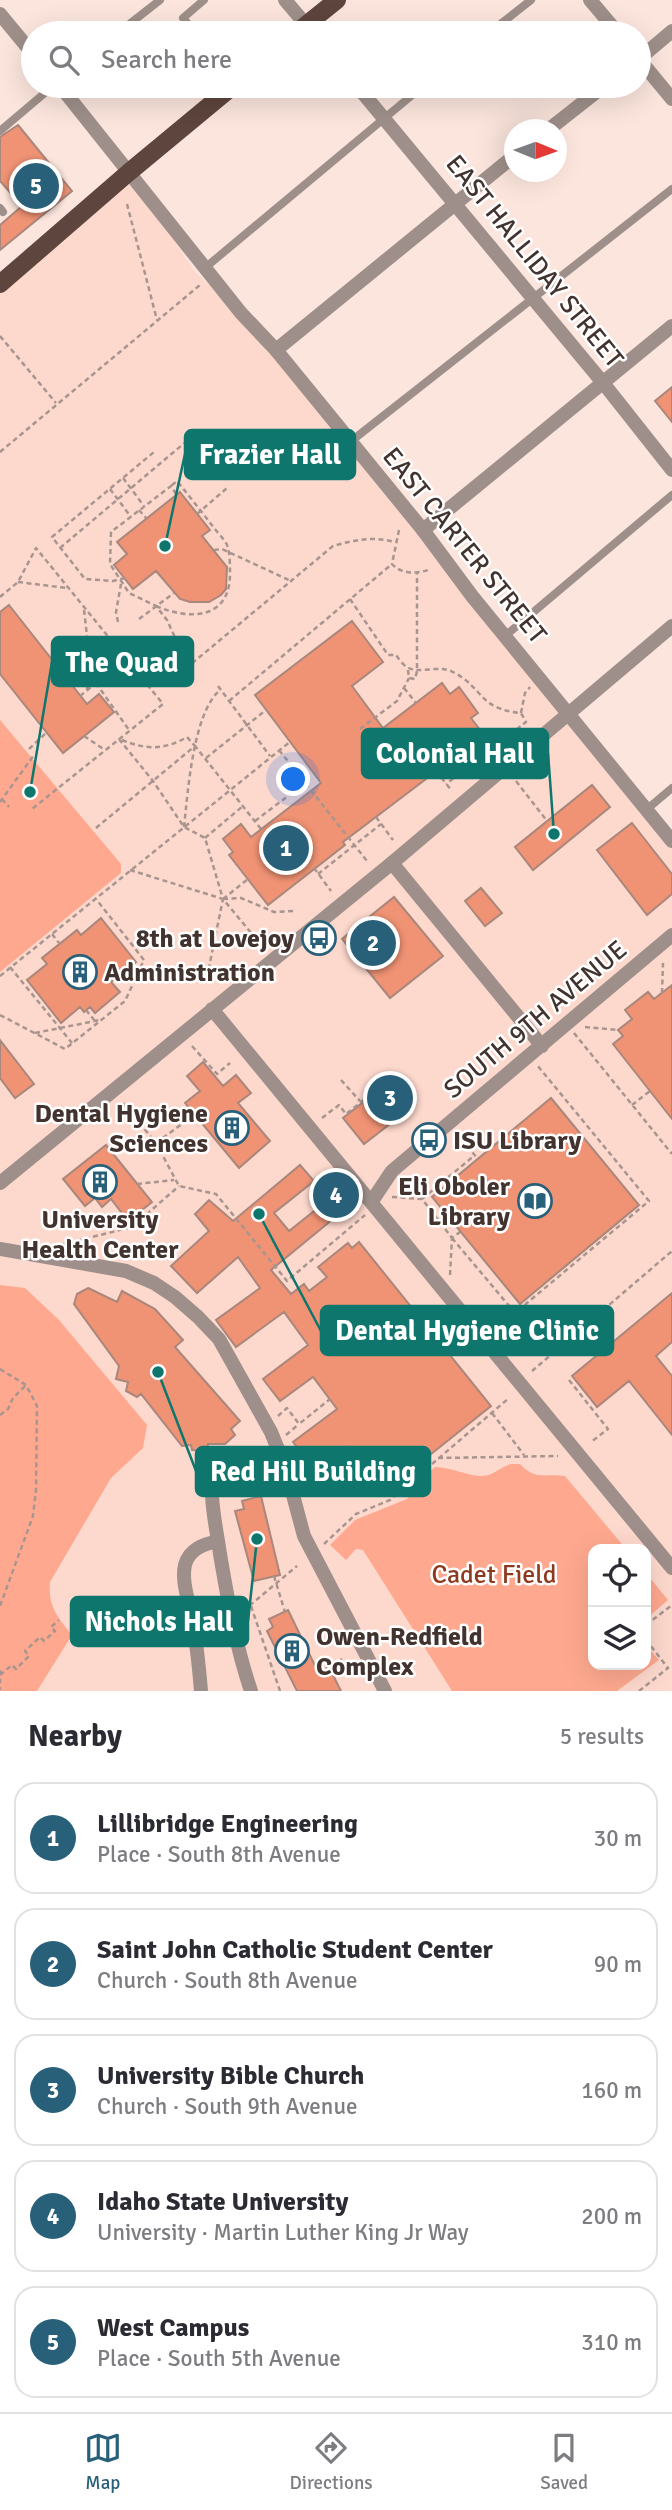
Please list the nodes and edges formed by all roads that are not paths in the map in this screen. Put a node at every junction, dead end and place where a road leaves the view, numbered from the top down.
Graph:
1 (160, 0) edge
2 (204, 0) edge
3 (285, 0) edge
4 (337, 0) edge
5 (531, 0) edge
6 (590, 0) edge
7 (0, 14) edge
8 (133, 21) edge
9 (186, 21) edge
10 (299, 21) edge
11 (315, 21) edge
12 (504, 21) edge
13 (608, 21) edge
14 (672, 30) edge
15 (21, 39) edge
16 (651, 48) edge
17 (651, 74) edge
18 (39, 98) edge
19 (69, 98) edge
20 (219, 98) edge
21 (367, 98) edge
22 (407, 98) edge
23 (589, 98) edge
24 (672, 99) edge
25 (383, 117) junction
26 (562, 119) edge
27 (0, 131) edge
28 (504, 164) edge
29 (128, 173) junction
30 (672, 189) edge
31 (455, 202) junction
32 (206, 267) junction
33 (0, 284) edge
34 (533, 298) junction
35 (672, 326) edge
36 (276, 350) junction
37 (604, 384) junction
38 (350, 442) junction
39 (672, 470) edge
40 (672, 495) edge
41 (423, 530) junction
42 (672, 626) edge
43 (505, 636) junction
44 (569, 713) junction
45 (672, 788) edge
46 (646, 810) junction
47 (672, 841) edge
48 (392, 863) junction
49 (672, 935) edge
50 (212, 1009) junction
51 (542, 1046) junction
52 (0, 1183) edge
53 (372, 1200) junction
54 (0, 1250) edge
55 (213, 1469) dead end
56 (218, 1541) junction
57 (672, 1568) edge
58 (201, 1691) edge
59 (251, 1691) edge
60 (385, 1691) edge

1 - 8 lane
2 - 9 lane
3 - 10 street
4 - 11 main road
5 - 12 lane
6 - 13 street
7 - 15 street
14 - 16 street
17 - 24 street
18 - 27 lane
19 - 29 street, EAST CARTER STREET
20 - 29 main road
21 - 25 street, EAST HALLIDAY STREET
22 - 25 lane
23 - 26 street
25 - 31 street, EAST HALLIDAY STREET
25 - 32 lane
28 - 31 street
29 - 32 street, EAST CARTER STREET
29 - 33 main road
30 - 34 lane
31 - 34 street, EAST HALLIDAY STREET
31 - 36 street
32 - 36 street, EAST CARTER STREET
34 - 37 street, EAST HALLIDAY STREET
34 - 38 lane
35 - 37 street
36 - 38 street, EAST CARTER STREET
37 - 39 street, EAST HALLIDAY STREET
37 - 41 street
38 - 41 street, EAST CARTER STREET
40 - 43 lane
41 - 43 street, EAST CARTER STREET
42 - 44 street
43 - 44 street, EAST CARTER STREET
44 - 46 street, EAST CARTER STREET
44 - 48 street
45 - 46 lane
46 - 47 street, EAST CARTER STREET
48 - 50 street
48 - 51 street
49 - 51 street, SOUTH 9TH AVENUE
50 - 52 street
50 - 53 street
51 - 53 street, SOUTH 9TH AVENUE
53 - 57 street
54 - 60 street
55 - 56 street
56 - 58 street
56 - 59 street

